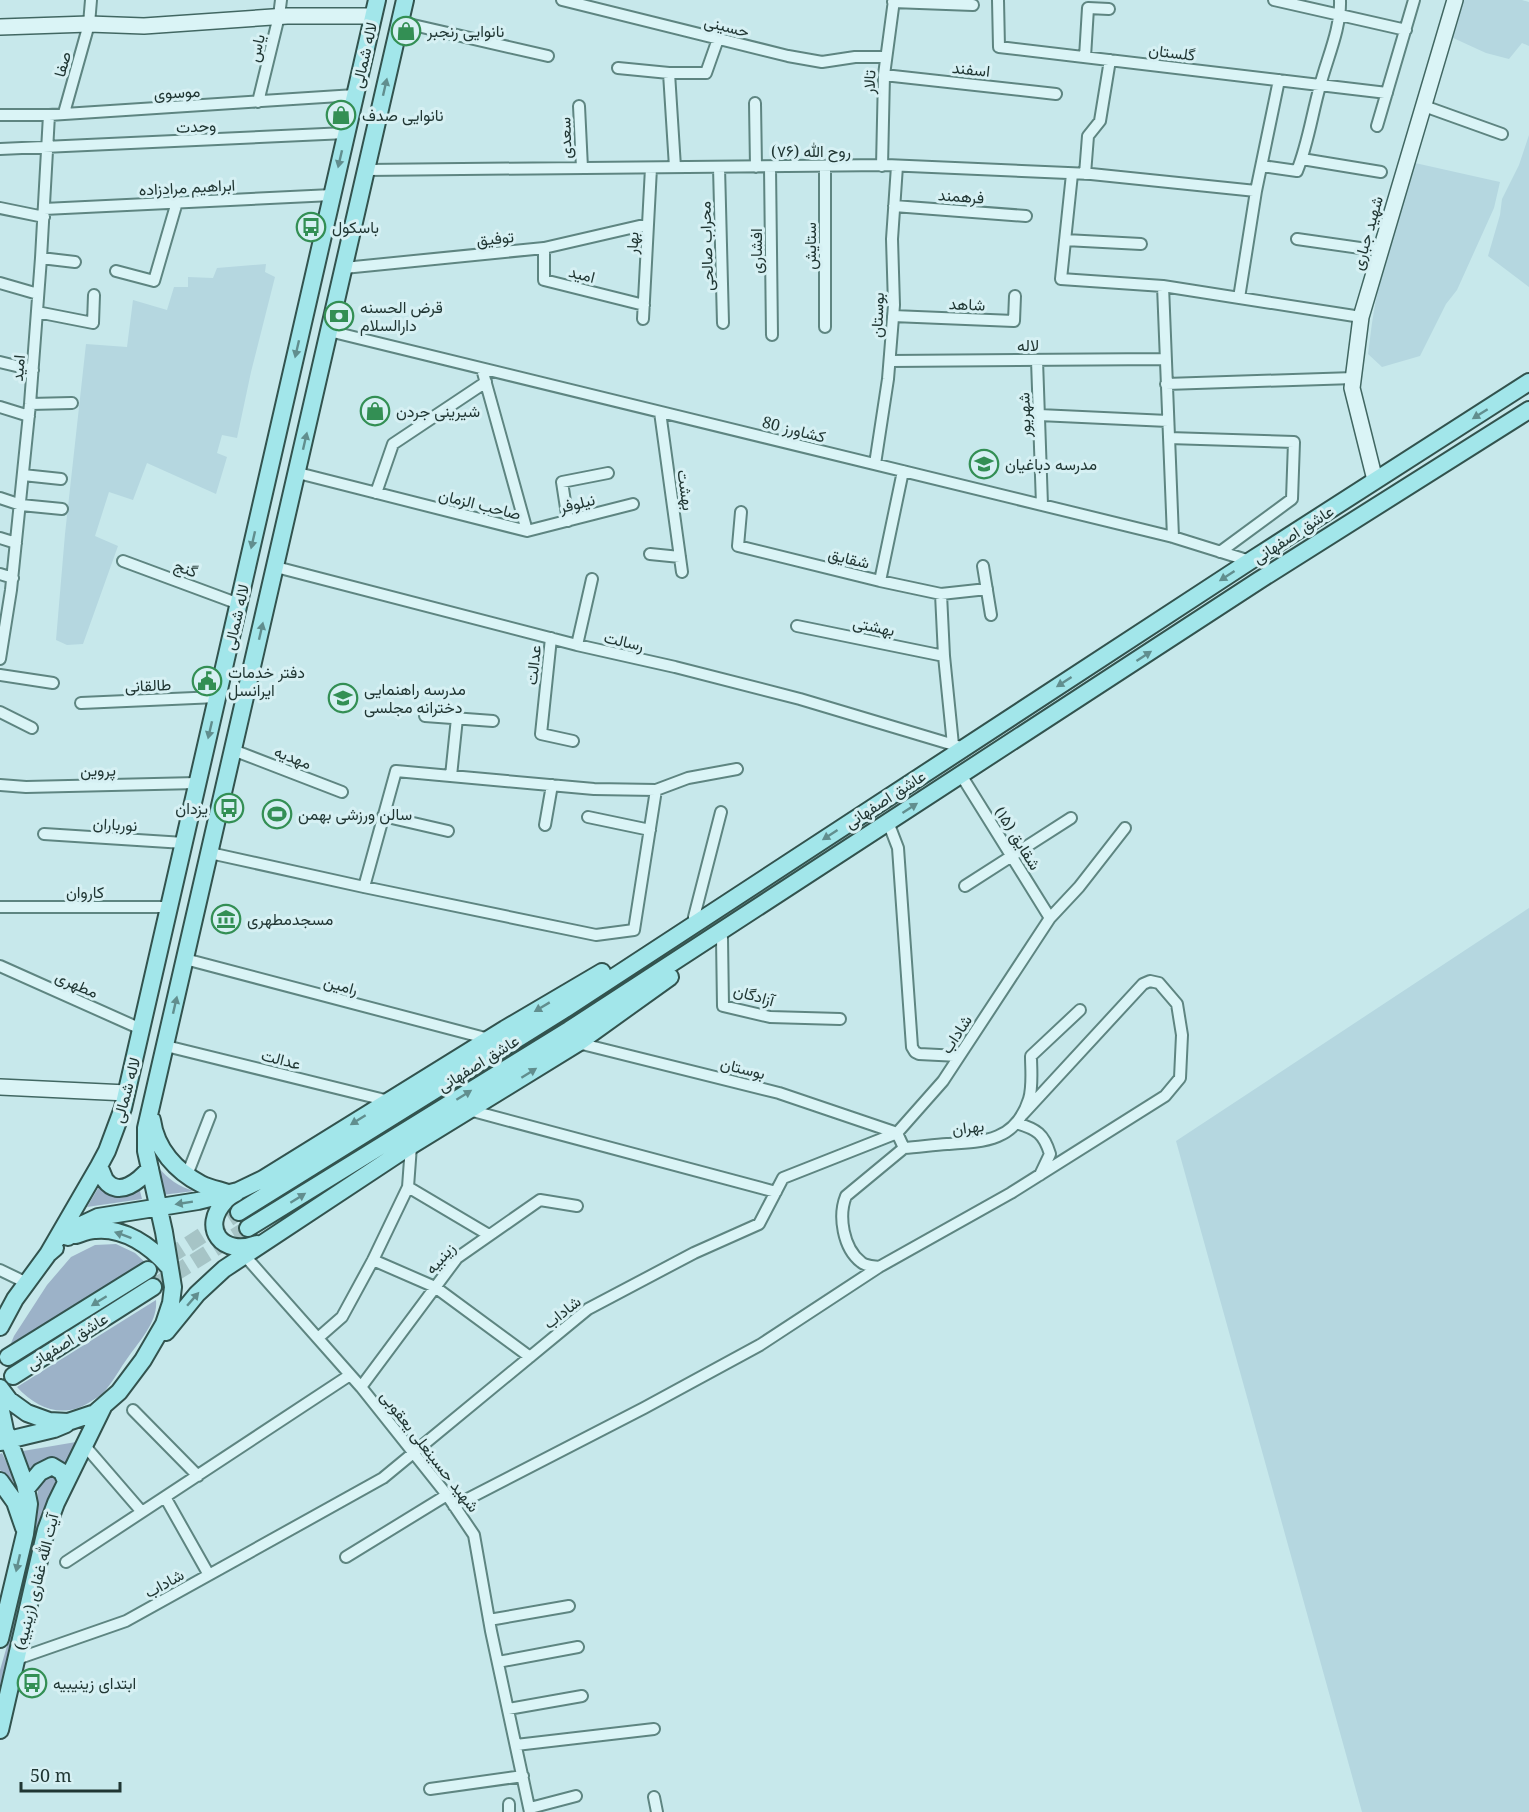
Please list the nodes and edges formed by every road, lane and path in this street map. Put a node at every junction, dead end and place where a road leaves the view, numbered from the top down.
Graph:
1 (91, 0) edge
2 (281, 0) edge
3 (405, 0) edge
4 (562, 0) edge
5 (998, 0) edge
6 (1274, 0) edge
7 (1340, 0) edge
8 (1414, 0) edge
9 (1455, 0) edge
10 (893, 1) edge
11 (973, 5) dead end
12 (375, 8) edge
13 (1109, 9) dead end
14 (1341, 15) junction
15 (279, 16) junction
16 (400, 22) junction
17 (89, 24) junction
18 (0, 27) edge
19 (1406, 30) junction
20 (718, 39) junction
21 (548, 56) dead end
22 (886, 57) junction
23 (1085, 57) junction
24 (1110, 60) junction
25 (618, 68) dead end
26 (669, 73) junction
27 (884, 75) junction
28 (1279, 80) junction
29 (1320, 84) junction
30 (1387, 93) junction
31 (1056, 94) dead end
32 (355, 95) junction
33 (258, 102) junction
34 (755, 103) dead end
35 (579, 106) dead end
36 (1424, 106) junction
37 (64, 113) junction
38 (0, 115) edge
39 (49, 115) junction
40 (1377, 126) dead end
41 (346, 134) junction
42 (1502, 134) dead end
43 (47, 148) junction
44 (0, 149) edge
45 (1302, 159) junction
46 (770, 166) junction
47 (825, 166) junction
48 (882, 166) junction
49 (897, 166) junction
50 (1262, 166) junction
51 (675, 167) junction
52 (719, 167) junction
53 (756, 167) junction
54 (582, 168) junction
55 (651, 168) junction
56 (366, 170) junction
57 (1381, 172) dead end
58 (1072, 174) junction
59 (1085, 174) junction
60 (1256, 191) junction
61 (332, 195) junction
62 (177, 202) junction
63 (894, 206) junction
64 (0, 208) edge
65 (44, 213) junction
66 (1026, 216) dead end
67 (648, 224) junction
68 (1296, 239) dead end
69 (1065, 240) junction
70 (1141, 244) dead end
71 (544, 248) junction
72 (1381, 251) junction
73 (41, 258) junction
74 (75, 262) dead end
75 (344, 268) junction
76 (116, 271) dead end
77 (0, 283) edge
78 (1163, 286) junction
79 (38, 294) junction
80 (94, 295) dead end
81 (1015, 296) dead end
82 (1239, 298) junction
83 (644, 305) junction
84 (37, 312) junction
85 (893, 316) junction
86 (1361, 317) junction
87 (643, 319) dead end
88 (723, 323) dead end
89 (825, 327) dead end
90 (329, 331) junction
91 (771, 335) dead end
92 (1166, 359) junction
93 (890, 360) junction
94 (1037, 360) junction
95 (0, 362) edge
96 (482, 369) junction
97 (33, 370) junction
98 (1354, 378) junction
99 (486, 382) junction
100 (1529, 382) edge
101 (1166, 384) junction
102 (72, 403) dead end
103 (30, 404) junction
104 (0, 407) edge
105 (1529, 410) edge
106 (660, 412) junction
107 (1039, 415) junction
108 (29, 416) junction
109 (1168, 421) junction
110 (1169, 438) junction
111 (875, 464) junction
112 (903, 471) junction
113 (298, 473) junction
114 (608, 473) dead end
115 (23, 475) junction
116 (61, 480) dead end
117 (1375, 480) junction
118 (376, 493) junction
119 (0, 498) edge
120 (633, 504) dead end
121 (21, 505) junction
122 (1042, 505) junction
123 (62, 509) dead end
124 (741, 513) dead end
125 (568, 520) junction
126 (527, 531) junction
127 (1173, 537) junction
128 (0, 538) edge
129 (16, 543) junction
130 (1220, 552) junction
131 (650, 554) dead end
132 (680, 557) junction
133 (123, 561) dead end
134 (1250, 561) junction
135 (983, 566) dead end
136 (276, 567) junction
137 (682, 572) dead end
138 (0, 574) edge
139 (13, 578) junction
140 (592, 579) dead end
141 (880, 581) junction
142 (987, 589) junction
143 (941, 594) junction
144 (238, 604) junction
145 (991, 615) dead end
146 (2, 625) edge
147 (797, 626) dead end
148 (551, 638) junction
149 (577, 645) junction
150 (944, 656) junction
151 (0, 659) edge
152 (224, 667) junction
153 (251, 674) junction
154 (0, 675) edge
155 (53, 683) dead end
156 (217, 697) junction
157 (81, 703) dead end
158 (0, 712) edge
159 (425, 716) dead end
160 (457, 718) junction
161 (493, 721) dead end
162 (33, 728) dead end
163 (573, 741) dead end
164 (958, 746) junction
165 (233, 750) junction
166 (737, 769) dead end
167 (961, 775) junction
168 (451, 776) junction
169 (197, 783) junction
170 (552, 785) junction
171 (1, 789) edge
172 (656, 790) junction
173 (342, 792) dead end
174 (721, 812) dead end
175 (383, 816) junction
176 (588, 817) dead end
177 (1071, 819) dead end
178 (888, 822) junction
179 (545, 825) dead end
180 (1125, 828) dead end
181 (650, 830) junction
182 (448, 831) dead end
183 (44, 834) dead end
184 (184, 843) junction
185 (210, 853) junction
186 (1012, 855) junction
187 (791, 860) junction
188 (804, 877) junction
189 (965, 886) dead end
190 (364, 887) junction
191 (0, 907) edge
192 (169, 907) junction
193 (694, 917) junction
194 (1050, 918) junction
195 (722, 938) junction
196 (186, 959) junction
197 (0, 966) edge
198 (1080, 1010) dead end
199 (840, 1019) dead end
200 (141, 1029) junction
201 (489, 1039) junction
202 (578, 1043) junction
203 (166, 1046) junction
204 (959, 1056) junction
205 (0, 1087) edge
206 (127, 1093) junction
207 (390, 1101) junction
208 (151, 1109) junction
209 (469, 1110) junction
210 (210, 1116) dead end
211 (1020, 1119) junction
212 (897, 1133) junction
213 (411, 1146) junction
214 (904, 1148) junction
215 (99, 1166) junction
216 (150, 1168) junction
217 (187, 1175) junction
218 (1040, 1175) junction
219 (408, 1187) junction
220 (233, 1192) junction
221 (776, 1192) junction
222 (577, 1206) dead end
223 (158, 1207) junction
224 (239, 1212) tunnel mouth
225 (248, 1228) tunnel mouth
226 (489, 1235) junction
227 (68, 1237) junction
228 (270, 1239) junction
229 (48, 1254) junction
230 (244, 1256) junction
231 (373, 1260) junction
232 (879, 1267) junction
233 (170, 1268) junction
234 (0, 1270) edge
235 (148, 1270) tunnel mouth
236 (27, 1283) junction
237 (153, 1287) tunnel mouth
238 (435, 1287) junction
239 (0, 1327) edge
240 (318, 1338) junction
241 (8, 1357) dead end
242 (530, 1357) junction
243 (143, 1360) junction
244 (350, 1375) junction
245 (13, 1376) dead end
246 (361, 1387) junction
247 (0, 1388) edge
248 (0, 1406) edge
249 (103, 1407) junction
250 (133, 1410) dead end
251 (78, 1419) junction
252 (4, 1441) edge
253 (85, 1446) junction
254 (413, 1454) junction
255 (198, 1476) junction
256 (0, 1481) edge
257 (66, 1481) junction
258 (26, 1489) junction
259 (447, 1495) junction
260 (165, 1497) junction
261 (454, 1506) junction
262 (142, 1512) junction
263 (25, 1534) junction
264 (346, 1557) dead end
265 (66, 1563) dead end
266 (209, 1575) junction
267 (569, 1606) dead end
268 (489, 1620) junction
269 (0, 1639) edge
270 (578, 1647) dead end
271 (17, 1659) junction
272 (498, 1662) junction
273 (582, 1696) dead end
274 (508, 1709) junction
275 (654, 1729) dead end
276 (0, 1730) edge
277 (516, 1745) junction
278 (522, 1776) junction
279 (430, 1789) dead end
280 (576, 1796) dead end
281 (654, 1797) dead end
282 (530, 1810) edge
283 (657, 1812) edge

1 - 17 street, صفا
2 - 15 street, یاس
3 - 16 main road, لاله شمالی
4 - 20 street, حسینی
5 - 23 street, گلستان
6 - 14 street
7 - 14 street
8 - 19 street
9 - 36 street, شهید جباری
10 - 11 street
10 - 22 street, تالار
12 - 15 street
12 - 32 main road, لاله شمالی
13 - 23 street
14 - 19 street
14 - 29 street
15 - 17 street
15 - 33 street, یاس
16 - 21 street
56 -> 16 main road, لاله شمالی
17 - 18 street
17 - 37 street, صفا
19 - 30 street
20 - 22 street, حسینی
20 - 26 street
22 - 27 street, تالار
23 - 24 street, گلستان
24 - 28 street, گلستان
24 - 59 street
25 - 26 street
26 - 51 street
27 - 31 street, اسفند
27 - 48 street, تالار
28 - 29 street, گلستان
28 - 50 street
29 - 30 street, گلستان
29 - 45 street
30 - 40 street
32 - 33 street, موسوی
32 - 41 main road, لاله شمالی
33 - 37 street, موسوی
34 - 53 street
35 - 54 street, سعدی
36 - 42 street
36 - 72 street, شهید جباری
37 - 39 street, موسوی
38 - 39 street, موسوی
39 - 43 street, امید
41 - 43 street, وحدت
41 -> 61 main road, لاله شمالی
43 - 44 street, وحدت
43 - 65 street, امید
45 - 50 street
45 - 57 street
46 - 47 street, روح الله (۷۶)
46 - 53 street, روح الله (۷۶)
46 - 91 street, افشاری
47 - 48 street, روح الله (۷۶)
47 - 89 street, ستایش
48 - 49 street, روح الله (۷۶)
49 - 58 street, روح الله (۷۶)
49 - 63 street, بوستان
50 - 60 street
51 - 52 street, روح الله (۷۶)
51 - 55 street, روح الله (۷۶)
52 - 53 street, روح الله (۷۶)
52 - 88 street, محراب صالحی
54 - 55 street, روح الله (۷۶)
54 - 56 street, روح الله (۷۶)
55 - 67 street, بهار
56 - 75 main road, لاله شمالی
58 - 59 street, روح الله (۷۶)
58 - 69 street
59 - 60 street, روح الله (۷۶)
60 - 82 street
61 - 62 street, ابراهیم مرادزاده
61 -> 144 main road, لاله شمالی
62 - 65 street, ابراهیم مرادزاده
62 - 76 street
63 - 66 street, فرهمند
63 - 85 street, بوستان
64 - 65 street, ابراهیم مرادزاده
65 - 73 street, امید
67 - 71 street, توفیق
67 - 83 street, بهار
68 - 72 street
69 - 70 street
69 - 78 street
71 - 75 street, توفیق
71 - 83 street, امید
72 - 86 street, شهید جباری
73 - 74 street
73 - 79 street, امید
75 - 90 main road, لاله شمالی
77 - 79 street
78 - 82 street
78 - 92 street
79 - 84 street, امید
80 - 84 street
81 - 85 street, شاهد
82 - 86 street
83 - 87 street, بهار
84 - 97 street, امید
85 - 93 street, بوستان
86 - 98 street, شهید جباری
90 - 96 street, کشاورز 80
113 -> 90 main road, لاله شمالی
92 - 94 street, لاله
92 - 101 street
93 - 94 street, لاله
93 - 111 street, بوستان
94 - 107 street, شهریور
95 - 97 street
96 - 99 street, صاحب الزمان
96 - 106 street, کشاورز 80
97 - 103 street, امید
98 - 101 street
98 - 117 street, شهید جباری
99 - 118 street
99 - 126 street, صاحب الزمان
100 -> 117 main road, عاشق اصفهانی
101 - 109 street
102 - 103 street
103 - 108 street, امید
104 - 108 street
167 -> 105 main road, عاشق اصفهانی
106 - 111 street, کشاورز 80
106 - 132 street, بهشت
107 - 109 street
107 - 122 street, شهریور
108 - 115 street, امید
109 - 110 street
110 - 127 street
110 - 130 street
111 - 112 street, کشاورز 80
112 - 122 street, کشاورز 80
112 - 141 street
113 - 118 street, صاحب الزمان
113 - 136 main road, لاله شمالی
114 - 125 street
115 - 116 street
115 - 121 street, امید
117 - 134 main road, عاشق اصفهانی
118 - 126 street, صاحب الزمان
119 - 121 street
120 - 125 street, نیلوفر
121 - 123 street
121 - 129 street, امید
122 - 127 street, کشاورز 80
124 - 141 street, شقایق
125 - 126 street, نیلوفر
127 - 130 street, کشاورز 80
128 - 129 street
129 - 139 street, امید
130 - 134 street, کشاورز 80
131 - 132 street
132 - 137 street, بهشت
133 - 144 street, گنج
134 -> 164 main road, عاشق اصفهانی
135 - 142 street
136 - 148 street, رسالت
153 -> 136 main road, لاله شمالی
138 - 139 street
139 - 146 street, امید
140 - 149 street
141 - 143 street, شقایق
142 - 143 street, شقایق
142 - 145 street
143 - 150 street
144 - 152 main road, لاله شمالی
146 - 151 street, امید
147 - 150 street, بهشتی
148 - 149 street, رسالت
148 - 163 street, عدالت
149 - 164 street, رسالت
150 - 164 street
152 - 153 main road
152 - 156 main road, لاله شمالی
153 - 165 main road, لاله شمالی
154 - 155 street
156 - 157 street, طالقانی
156 -> 169 main road, لاله شمالی
158 - 162 street
159 - 160 street
160 - 161 street
160 - 168 street
164 -> 187 main road, عاشق اصفهانی
165 - 173 street, مهدیه
165 - 185 main road, لاله شمالی
166 - 172 street
178 -> 167 main road, عاشق اصفهانی
167 - 186 street, شقایق (۱۵)
168 - 170 street
168 - 175 street
169 - 171 street, پروین
169 - 184 main road, لاله شمالی
170 - 172 street
170 - 179 street
172 - 181 street
174 - 193 street
175 - 182 street
175 - 190 street
176 - 181 street
177 - 186 street
178 - 188 main road, عاشق اصفهانی
178 - 204 street
180 - 194 street, شاداب
181 - 190 street
183 - 184 street, نورباران
184 - 192 main road, لاله شمالی
185 - 190 street
185 - 196 main road, لاله شمالی
186 - 189 street
186 - 194 street, شقایق (۱۵)
187 - 193 main road
187 - 224 main road, عاشق اصفهانی
188 - 195 main road
225 -> 188 main road, عاشق اصفهانی
191 - 192 street, کاروان
192 - 200 main road, لاله شمالی
193 -> 201 main road
194 - 204 street, شاداب
195 - 199 street, آزادگان
195 - 202 main road
196 - 201 street, رامین
203 -> 196 main road, لاله شمالی
197 - 200 street, مطهری
198 - 211 street
200 - 206 main road, لاله شمالی
201 - 207 main road
209 -> 202 main road
202 - 212 street, بوستان
203 - 207 street, عدالت
203 - 208 main road, لاله شمالی
204 - 212 street, شاداب
205 - 206 street
206 - 215 main road, لاله شمالی
207 -> 220 main road
208 - 216 main road, لاله شمالی
208 - 217 main road
209 - 213 main road
209 - 221 street
210 - 217 street
211 - 214 street, بهران
211 - 218 street
211 - 218 street, بهران
212 - 214 street
212 - 221 street, شاداب
213 - 219 street
213 - 228 main road
214 - 232 street
215 - 216 main road
215 - 229 main road, لاله شمالی
216 - 223 main road, لاله شمالی
217 - 220 main road
218 - 232 street
219 - 226 street
219 - 231 street
220 -> 223 main road
220 - 228 main road
221 - 242 street, شاداب
222 - 226 street, زینبیه
223 - 227 main road
223 - 233 main road, لاله شمالی
226 - 238 street, زینبیه
227 - 229 main road
233 -> 227 main road
228 - 230 main road
229 - 236 main road
230 - 240 street, شهید حسینعلی یعقوبی
243 -> 230 main road
231 - 238 street
231 - 240 street
232 - 261 street
233 - 243 main road, لاله شمالی
234 - 236 street
235 -> 241 main road, عاشق اصفهانی
236 - 239 main road
237 - 245 main road, عاشق اصفهانی
238 - 242 street
238 - 246 street, زینبیه
240 - 244 street, شهید حسینعلی یعقوبی
242 - 254 street, شاداب
243 - 249 main road
244 - 246 street, شهید حسینعلی یعقوبی
244 - 255 street
246 - 254 street, شهید حسینعلی یعقوبی
247 - 251 main road
248 - 252 main road, آیت الله غفاری (زینبیه)
249 - 251 main road
249 - 253 main road, آیت الله غفاری (زینبیه)
250 - 255 street
251 - 252 main road
252 - 258 main road, آیت الله غفاری (زینبیه)
253 - 257 main road, آیت الله غفاری (زینبیه)
253 - 262 street
254 - 259 street, شهید حسینعلی یعقوبی
254 - 266 street, شاداب
255 - 260 street
256 - 263 main road
257 - 258 main road
257 - 271 main road, آیت الله غفاری (زینبیه)
258 - 263 main road, آیت الله غفاری (زینبیه)
259 - 261 street, شهید حسینعلی یعقوبی
259 - 264 street
260 - 262 street
260 - 266 street
261 - 268 street, شهید حسینعلی یعقوبی
262 - 265 street
263 -> 269 main road, آیت الله غفاری (زینبیه)
266 - 271 street, شاداب
267 - 268 street
268 - 272 street, شهید حسینعلی یعقوبی
270 - 272 street
271 - 276 main road, آیت الله غفاری (زینبیه)
272 - 274 street, شهید حسینعلی یعقوبی
273 - 274 street
274 - 277 street, شهید حسینعلی یعقوبی
275 - 277 street
277 - 278 street, شهید حسینعلی یعقوبی
278 - 279 street
278 - 282 street, شهید حسینعلی یعقوبی
280 - 282 street
281 - 283 street

